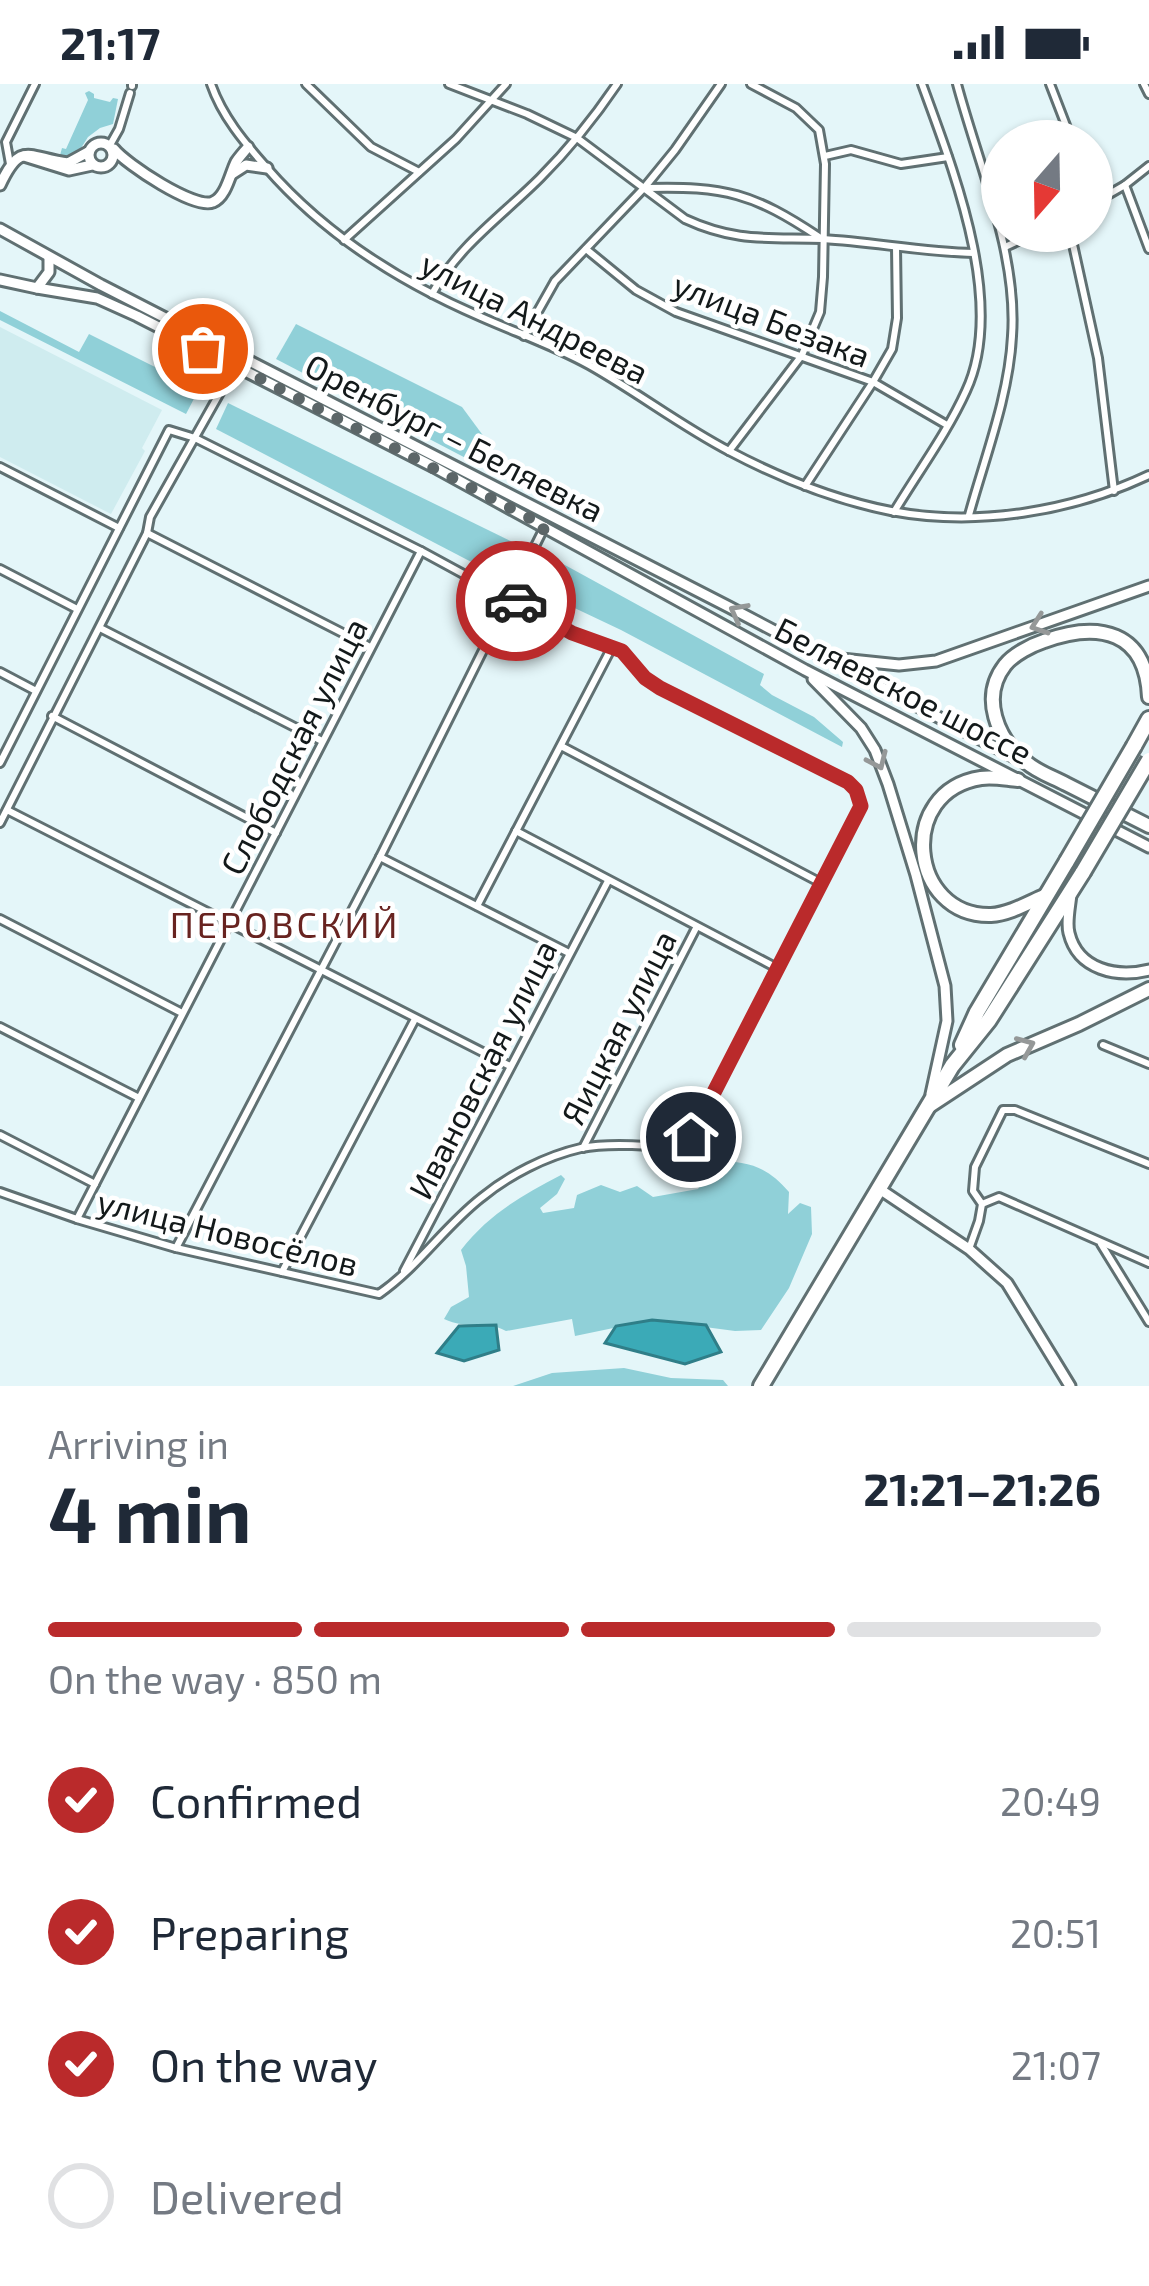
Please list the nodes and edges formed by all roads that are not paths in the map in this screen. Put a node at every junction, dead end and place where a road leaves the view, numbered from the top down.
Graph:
1 (34, 84) edge
2 (211, 84) edge
3 (306, 84) edge
4 (449, 84) edge
5 (477, 84) edge
6 (506, 84) edge
7 (617, 84) edge
8 (721, 84) edge
9 (751, 84) edge
10 (922, 84) edge
11 (957, 84) edge
12 (1050, 84) edge
13 (1144, 84) edge
14 (131, 88) edge
15 (1149, 94) edge
16 (494, 100) junction
17 (1064, 120) edge
18 (577, 138) junction
19 (248, 146) junction
20 (112, 147) junction
21 (88, 152) junction
22 (24, 156) junction
23 (825, 156) junction
24 (948, 157) junction
25 (10, 164) junction
26 (108, 164) junction
27 (92, 165) junction
28 (131, 165) junction
29 (981, 166) edge
30 (1149, 166) edge
31 (267, 169) junction
32 (419, 172) junction
33 (232, 175) junction
34 (1125, 184) junction
35 (0, 185) edge
36 (644, 188) junction
37 (1113, 191) edge
38 (0, 229) edge
39 (822, 239) junction
40 (344, 240) junction
41 (896, 247) junction
42 (586, 249) junction
43 (1149, 249) edge
44 (1006, 252) edge
45 (1075, 252) edge
46 (974, 253) junction
47 (49, 257) junction
48 (0, 280) edge
49 (37, 288) junction
50 (432, 294) junction
51 (524, 336) junction
52 (802, 356) junction
53 (236, 366) junction
54 (873, 382) junction
55 (947, 425) junction
56 (196, 438) junction
57 (729, 451) junction
58 (0, 467) edge
59 (1149, 475) edge
60 (805, 486) junction
61 (1114, 491) junction
62 (894, 512) junction
63 (969, 515) junction
64 (545, 526) junction
65 (119, 527) junction
66 (147, 532) junction
67 (421, 551) junction
68 (644, 565) joint
69 (0, 569) edge
70 (637, 577) joint
71 (1149, 586) edge
72 (511, 598) junction
73 (78, 609) junction
74 (100, 628) junction
75 (370, 647) junction
76 (612, 647) junction
77 (820, 656) junction
78 (805, 670) junction
79 (0, 672) edge
80 (36, 691) junction
81 (1149, 700) edge
82 (52, 716) junction
83 (1148, 721) edge
84 (322, 741) junction
85 (561, 746) junction
86 (1149, 760) edge
87 (0, 763) edge
88 (1028, 764) junction
89 (1018, 780) junction
90 (7, 810) junction
91 (0, 823) edge
92 (1149, 826) edge
93 (516, 831) junction
94 (277, 833) junction
95 (1149, 847) edge
96 (380, 857) junction
97 (608, 881) junction
98 (821, 883) junction
99 (1071, 893) junction
100 (1044, 896) junction
101 (477, 906) junction
102 (0, 919) edge
103 (229, 925) junction
104 (696, 928) junction
105 (569, 953) junction
106 (777, 968) junction
107 (1149, 970) edge
108 (320, 971) junction
109 (1149, 989) edge
110 (182, 1013) junction
111 (415, 1019) junction
112 (0, 1027) edge
113 (1103, 1046) dead end
114 (1149, 1064) edge
115 (510, 1066) junction
116 (952, 1066) junction
117 (139, 1098) junction
118 (927, 1108) junction
119 (0, 1135) edge
120 (583, 1148) junction
121 (1149, 1164) edge
122 (95, 1184) junction
123 (878, 1188) junction
124 (0, 1192) edge
125 (982, 1204) junction
126 (77, 1219) junction
127 (1099, 1241) junction
128 (176, 1248) junction
129 (969, 1249) junction
130 (1122, 1251) junction
131 (1110, 1260) junction
132 (1149, 1262) edge
133 (282, 1272) junction
134 (400, 1280) junction
135 (1149, 1322) edge
136 (761, 1386) edge
137 (1070, 1386) edge

1 - 25 street
2 - 19 street, улица Андреева
3 - 32 street
4 - 16 street
5 - 16 street
6 - 16 street
7 - 18 street
8 - 36 street
9 - 23 street
10 - 24 street
11 - 29 street
12 - 17 street
13 - 15 street
14 - 20 street
16 - 18 street
16 - 32 street
18 - 36 street
18 - 50 street
19 - 31 street, улица Андреева
19 - 33 main road
20 - 21 main road
20 - 26 main road
20 - 28 main road
21 - 22 main road
21 - 27 main road
22 - 25 main road
22 - 27 main road
23 - 24 street
23 - 39 street
24 - 46 street
25 - 35 main road
26 - 27 main road
26 - 28 main road
28 - 33 main road
30 - 34 street
31 - 33 main road
31 - 40 street, улица Андреева
32 - 40 street
34 - 37 street
34 - 43 street
36 - 39 street
36 - 39 street
36 - 42 street
38 - 47 main road, Оренбург – Беляевка
39 - 41 street
39 - 52 street
40 - 50 street, улица Андреева
41 - 46 street
41 - 54 street
42 - 51 street
42 - 52 street, улица Безака
44 - 63 street
45 - 61 street
46 - 55 street
47 - 49 main road
47 - 68 main road, Оренбург – Беляевка
48 - 49 main road, Оренбург – Беляевка
49 - 53 main road, Оренбург – Беляевка
50 - 51 street, улица Андреева
51 - 57 street, улица Андреева
52 - 54 street, улица Безака
52 - 57 street
53 - 56 street
53 - 64 main road, Оренбург – Беляевка
54 - 55 street, улица Безака
54 - 60 street
55 - 62 street
56 - 65 street
56 - 66 street
56 - 67 street
57 - 60 street, улица Андреева
58 - 65 street
59 - 61 street, улица Андреева
60 - 62 street, улица Андреева
61 - 63 street, улица Андреева
62 - 63 street, улица Андреева
64 - 70 main road, Оренбург – Беляевка
64 - 72 street
65 - 73 street
66 - 74 street
66 - 75 street
67 - 72 street
67 - 75 street, Слободская улица
77 -> 68 main road, Беляевское шоссе
69 - 73 street
70 - 78 main road, Беляевское шоссе
71 -> 77 main road
72 - 76 street
72 - 96 street
73 - 80 street
74 - 82 street
74 - 84 street
75 - 84 street, Слободская улица
76 - 85 street
76 - 98 street
77 - 88 main road, Беляевское шоссе
78 - 89 main road, Беляевское шоссе
78 -> 118 main road
79 - 80 street
80 - 87 street
81 - 83 main road
81 - 88 main road
82 - 90 street
82 - 94 street
83 - 100 highway, bridge
84 - 94 street, Слободская улица
85 - 93 street
85 - 98 street
86 - 99 highway, bridge
88 - 92 main road, Беляевское шоссе
89 - 95 main road, Беляевское шоссе
89 - 100 main road
90 - 91 street
90 - 103 street
93 - 97 street
93 - 101 street
94 - 103 street, Слободская улица
96 - 101 street
96 - 108 street
97 - 104 street
97 - 105 street, Ивановская улица
98 - 106 street
99 - 107 main road
99 - 116 highway
100 - 116 highway
101 - 105 street
102 - 110 street
103 - 108 street
103 - 110 street, Слободская улица
104 - 106 street
104 - 120 street, Яицкая улица
105 - 115 street, Ивановская улица
106 - 120 street, улица Новосёлов
108 - 111 street
108 - 128 street
118 -> 109 main road
110 - 117 street, Слободская улица
111 - 115 street
111 - 133 street
112 - 117 street
113 - 114 street
115 - 134 street, Ивановская улица
116 - 118 highway
117 - 122 street, Слободская улица
118 - 123 highway
119 - 122 street
120 - 134 street, улица Новосёлов
121 - 125 street
122 - 126 street, Слободская улица
123 - 129 main road
123 - 136 highway
124 - 126 street, улица Новосёлов
125 - 127 street
125 - 129 street
126 - 128 street, улица Новосёлов
127 - 130 street
127 - 131 street
128 - 133 street, улица Новосёлов
129 - 137 main road
130 - 131 street
130 - 132 street
131 - 135 street
133 - 134 street, улица Новосёлов

